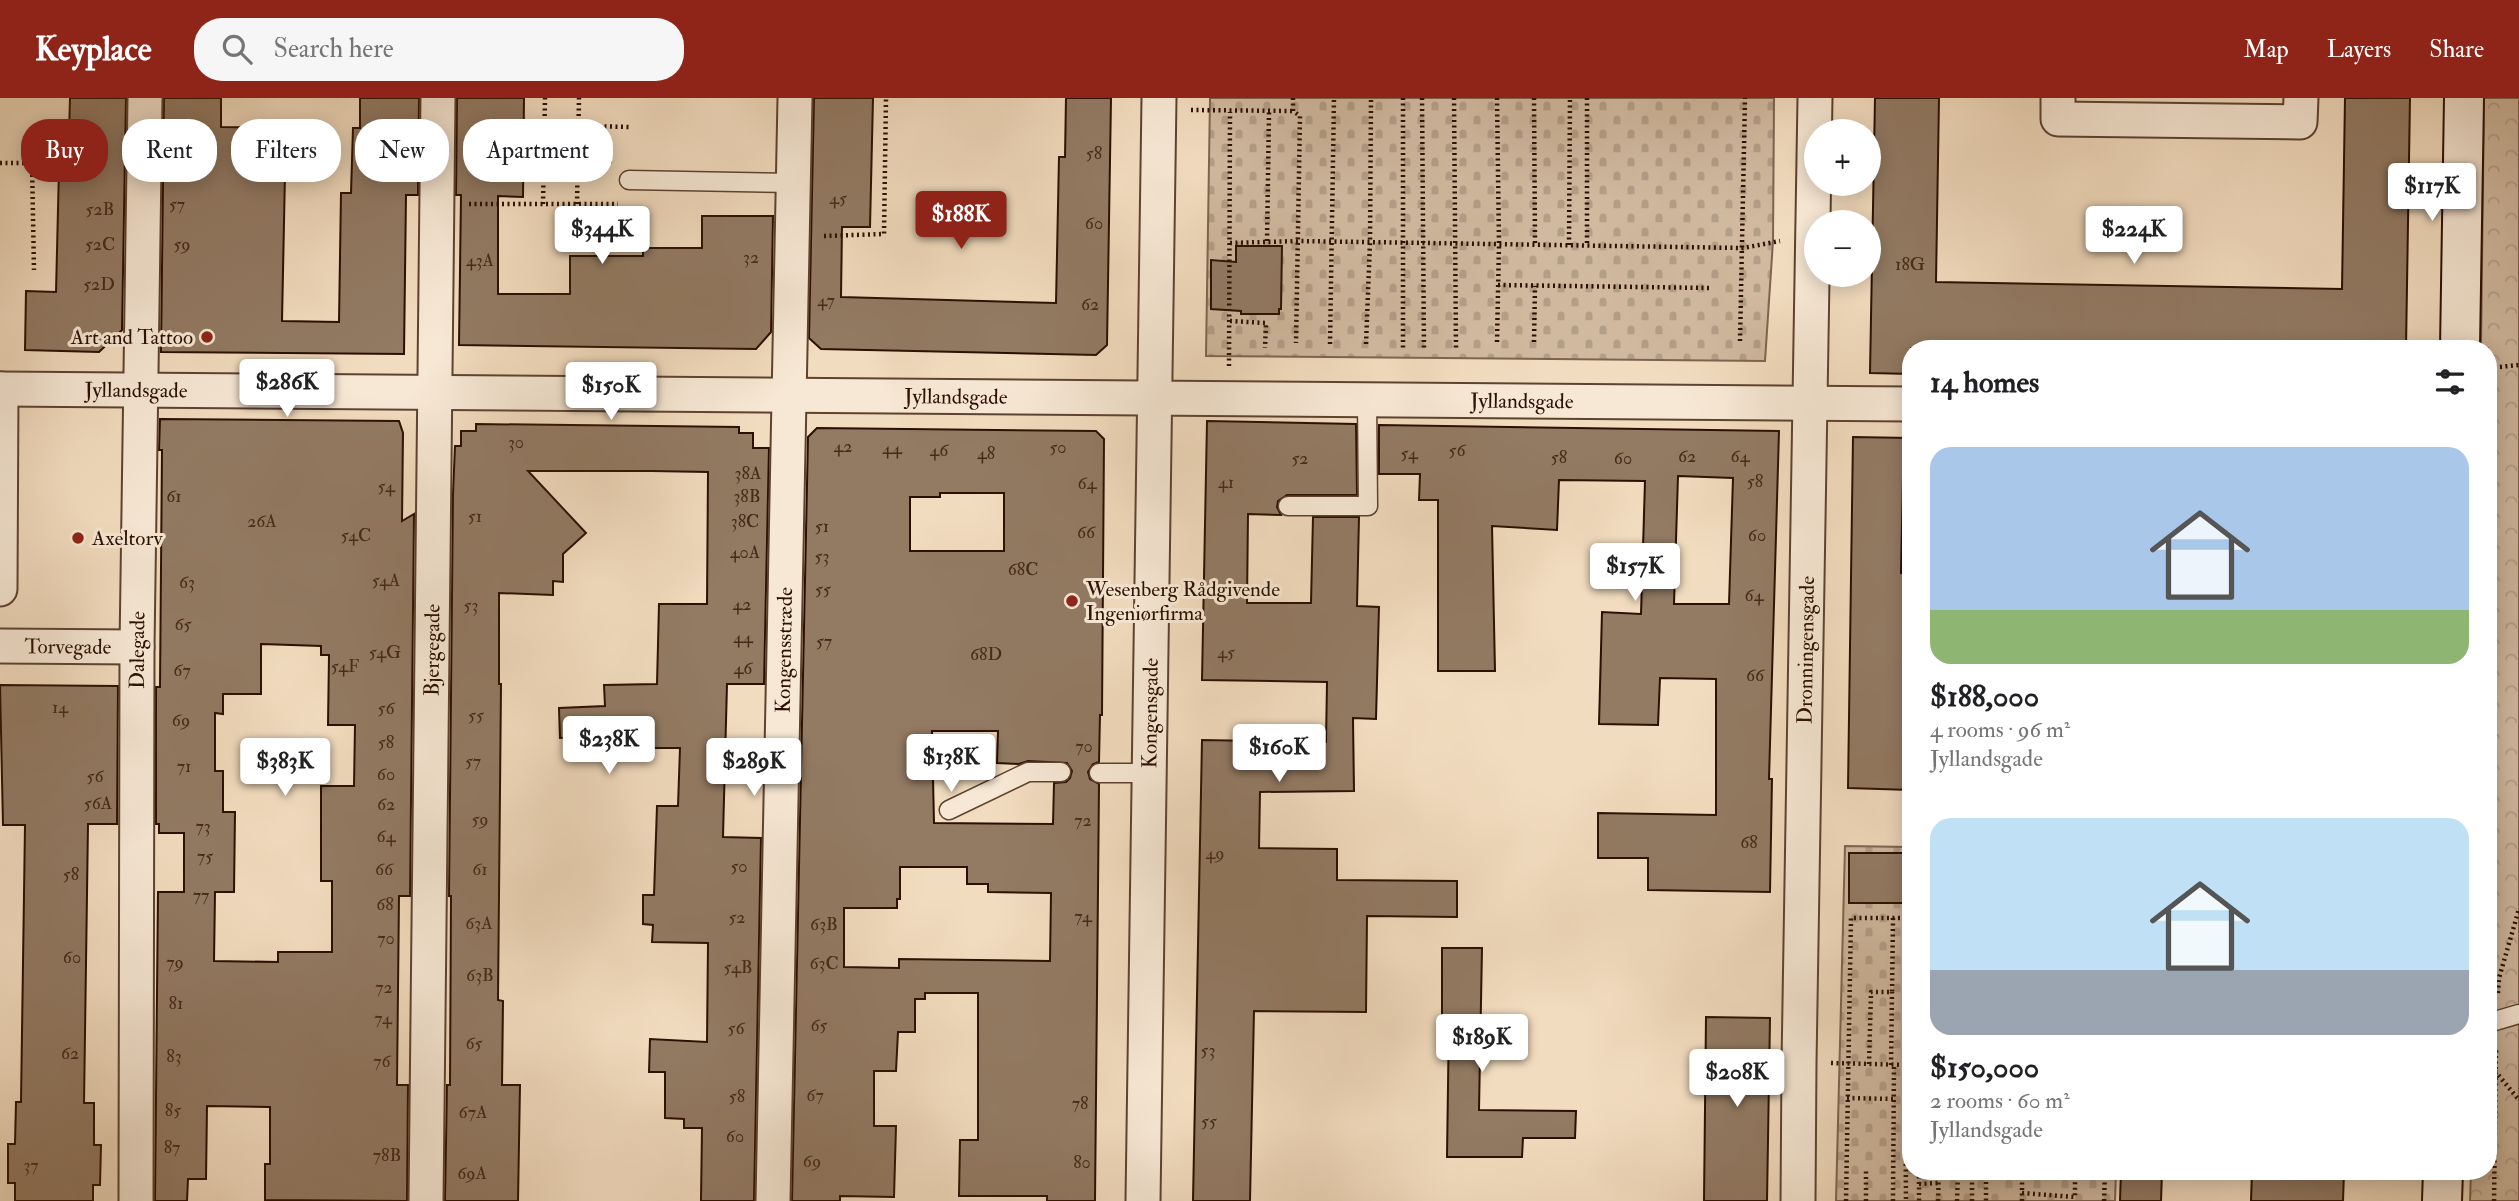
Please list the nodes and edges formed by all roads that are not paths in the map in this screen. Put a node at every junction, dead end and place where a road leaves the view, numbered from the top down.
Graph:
1 (145, 98) edge
2 (438, 98) edge
3 (795, 98) edge
4 (1815, 98) edge
5 (2058, 98) edge
6 (2301, 98) edge
7 (2464, 98) edge
8 (1159, 104) edge
9 (629, 180) dead end
10 (793, 183) junction
11 (2460, 340) edge
12 (1, 389) edge
13 (141, 391) junction
14 (434, 393) junction
15 (789, 396) junction
16 (1155, 398) junction
17 (1367, 400) junction
18 (1810, 403) junction
19 (1902, 404) edge
20 (1288, 506) dead end
21 (0, 589) edge
22 (0, 646) edge
23 (137, 647) junction
24 (1061, 772) dead end
25 (1099, 773) dead end
26 (1150, 773) junction
27 (949, 810) dead end
28 (2519, 1014) edge
29 (2497, 1021) edge
30 (2443, 1180) edge
31 (136, 1201) edge
32 (426, 1201) edge
33 (774, 1201) edge
34 (1143, 1201) edge
35 (1798, 1201) edge
36 (2442, 1201) edge

1 - 13 street, Dalegade
2 - 14 street, Bjergegade
3 - 10 street, Kongensstræde
4 - 18 street, Dronningensgade
5 - 6 street
7 - 11 street
8 - 16 street, Kongensgade
9 - 10 lane
10 - 15 street, Kongensstræde
12 - 13 street, Jyllandsgade
12 - 21 street
13 - 14 street, Jyllandsgade
13 - 23 street, Dalegade
14 - 15 street, Jyllandsgade
14 - 32 street, Bjergegade
15 - 16 street, Jyllandsgade
15 - 33 street, Kongensstræde
16 - 17 street, Jyllandsgade
16 - 26 street, Kongensgade
17 - 18 street, Jyllandsgade
17 - 20 lane
18 - 19 street, Jyllandsgade
18 - 35 street, Dronningensgade
22 - 23 street, Torvegade
23 - 31 street, Dalegade
24 - 27 lane
25 - 26 lane
26 - 34 street, Kongensgade
28 - 29 lane
30 - 36 street

